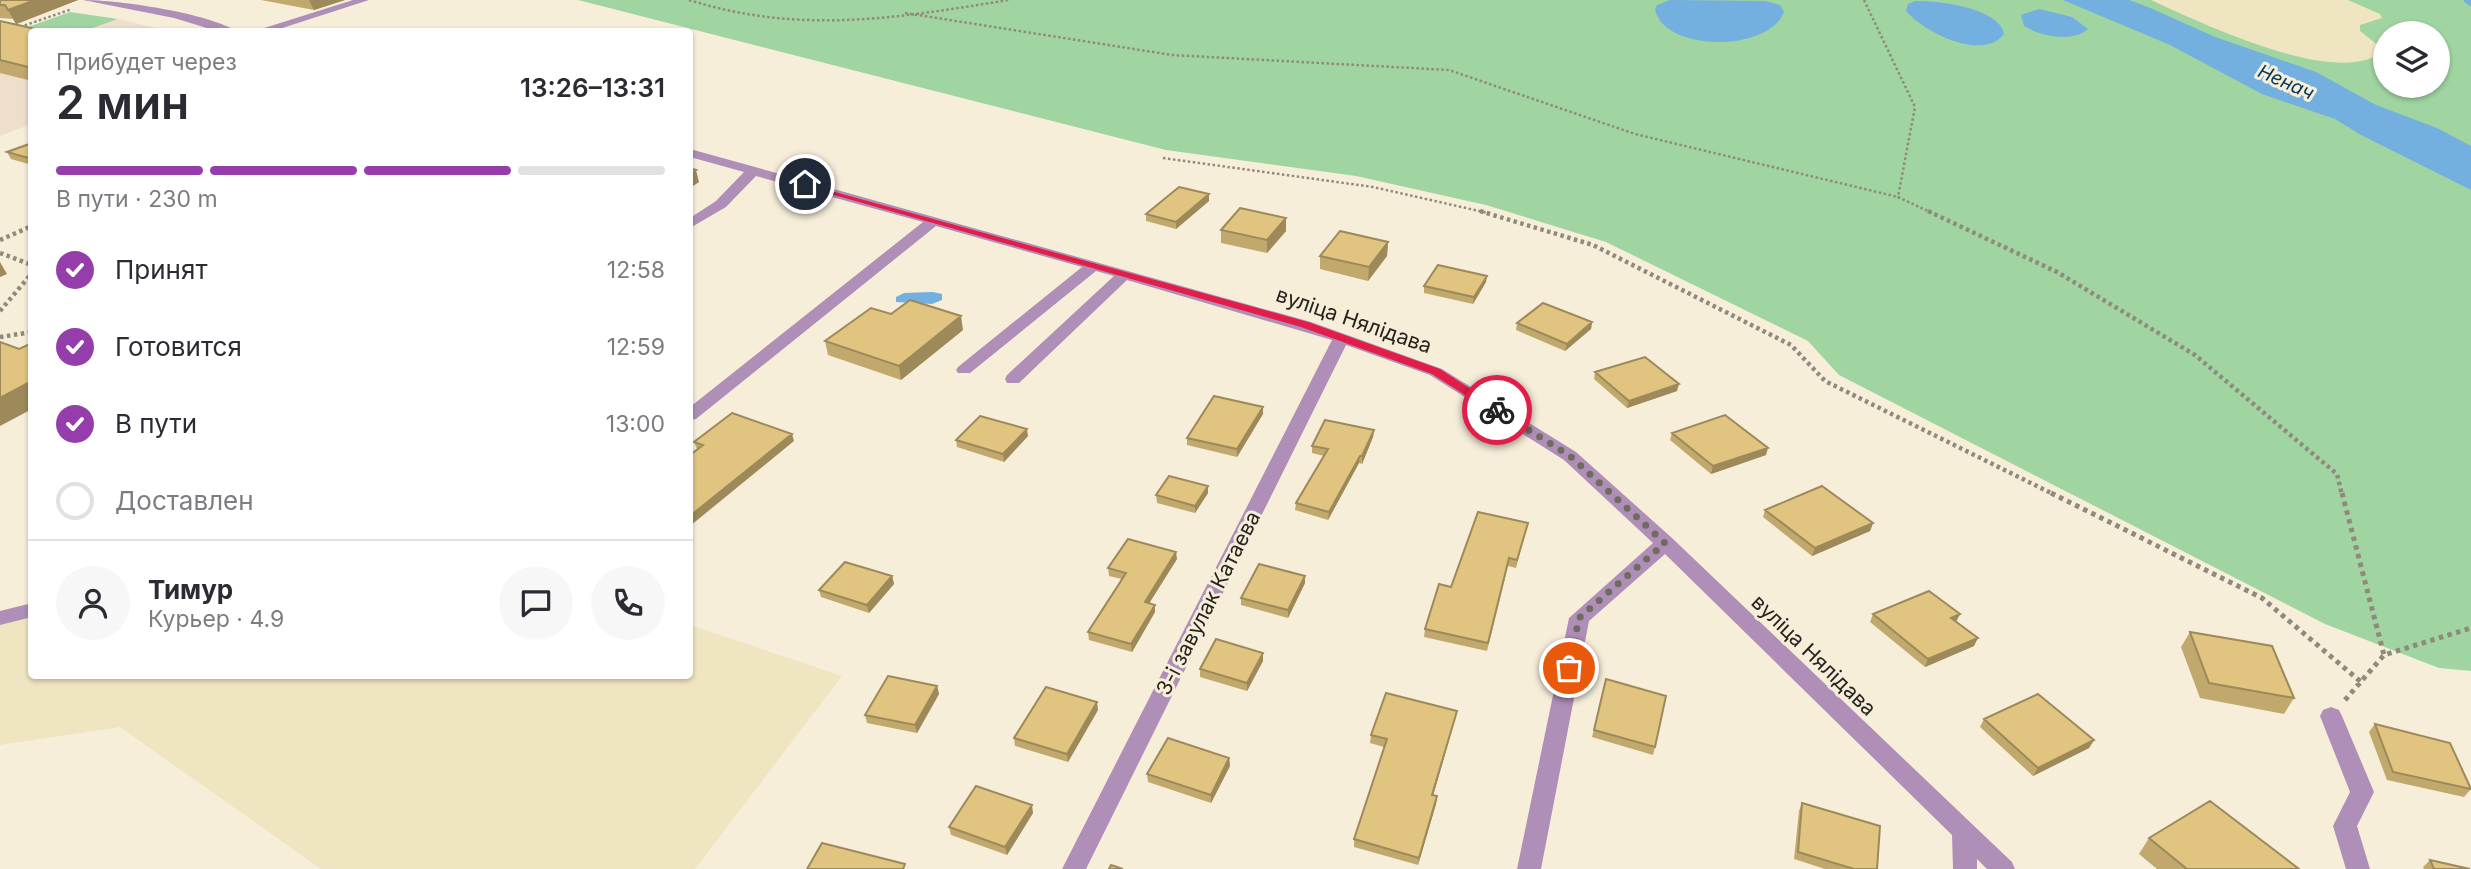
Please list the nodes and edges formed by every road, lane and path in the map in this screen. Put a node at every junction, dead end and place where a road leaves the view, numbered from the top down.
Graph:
1 (88, 0) edge
2 (130, 0) edge
3 (364, 0) edge
4 (689, 0) edge
5 (1009, 0) edge
6 (1864, 0) edge
7 (117, 4) junction
8 (72, 9) dead end
9 (905, 13) junction
10 (219, 28) edge
11 (270, 28) edge
12 (12, 30) edge
13 (693, 154) edge
14 (1163, 158) dead end
15 (754, 170) junction
16 (1898, 197) junction
17 (693, 222) edge
18 (932, 222) junction
19 (28, 228) edge
20 (0, 240) edge
21 (0, 253) edge
22 (28, 264) edge
23 (1093, 266) junction
24 (1124, 275) junction
25 (28, 278) edge
26 (0, 311) edge
27 (28, 333) edge
28 (0, 337) edge
29 (1341, 338) junction
30 (964, 370) dead end
31 (1013, 379) dead end
32 (693, 413) edge
33 (1665, 543) junction
34 (28, 611) edge
35 (0, 618) edge
36 (2471, 628) edge
37 (2384, 655) junction
38 (2361, 682) junction
39 (2331, 716) joint
40 (1964, 831) junction
41 (1074, 869) edge
42 (1529, 869) edge
43 (1965, 869) edge
44 (2003, 869) edge
45 (2358, 869) edge

1 - 7 street
2 - 7 street
3 - 11 street
4 - 9 path
5 - 9 path
6 - 16 path
7 - 10 street
8 - 12 path
9 - 16 path
13 - 15 street, вуліца Нялідава
14 - 38 path
15 - 17 street
15 - 18 street, вуліца Нялідава
16 - 37 path
18 - 23 street, вуліца Нялідава
18 - 32 street
19 - 20 path
21 - 22 path
23 - 24 street, вуліца Нялідава
23 - 30 street
24 - 29 street, вуліца Нялідава
24 - 31 street
25 - 26 path
27 - 28 path
29 - 33 street, вуліца Нялідава
29 - 41 street, 3-і завулак Катаева
33 - 40 street, вуліца Нялідава
33 - 42 street
34 - 35 street
36 - 37 path
37 - 38 path
38 - 39 path
39 - 45 street
40 - 43 street
40 - 44 street, вуліца Нялідава

